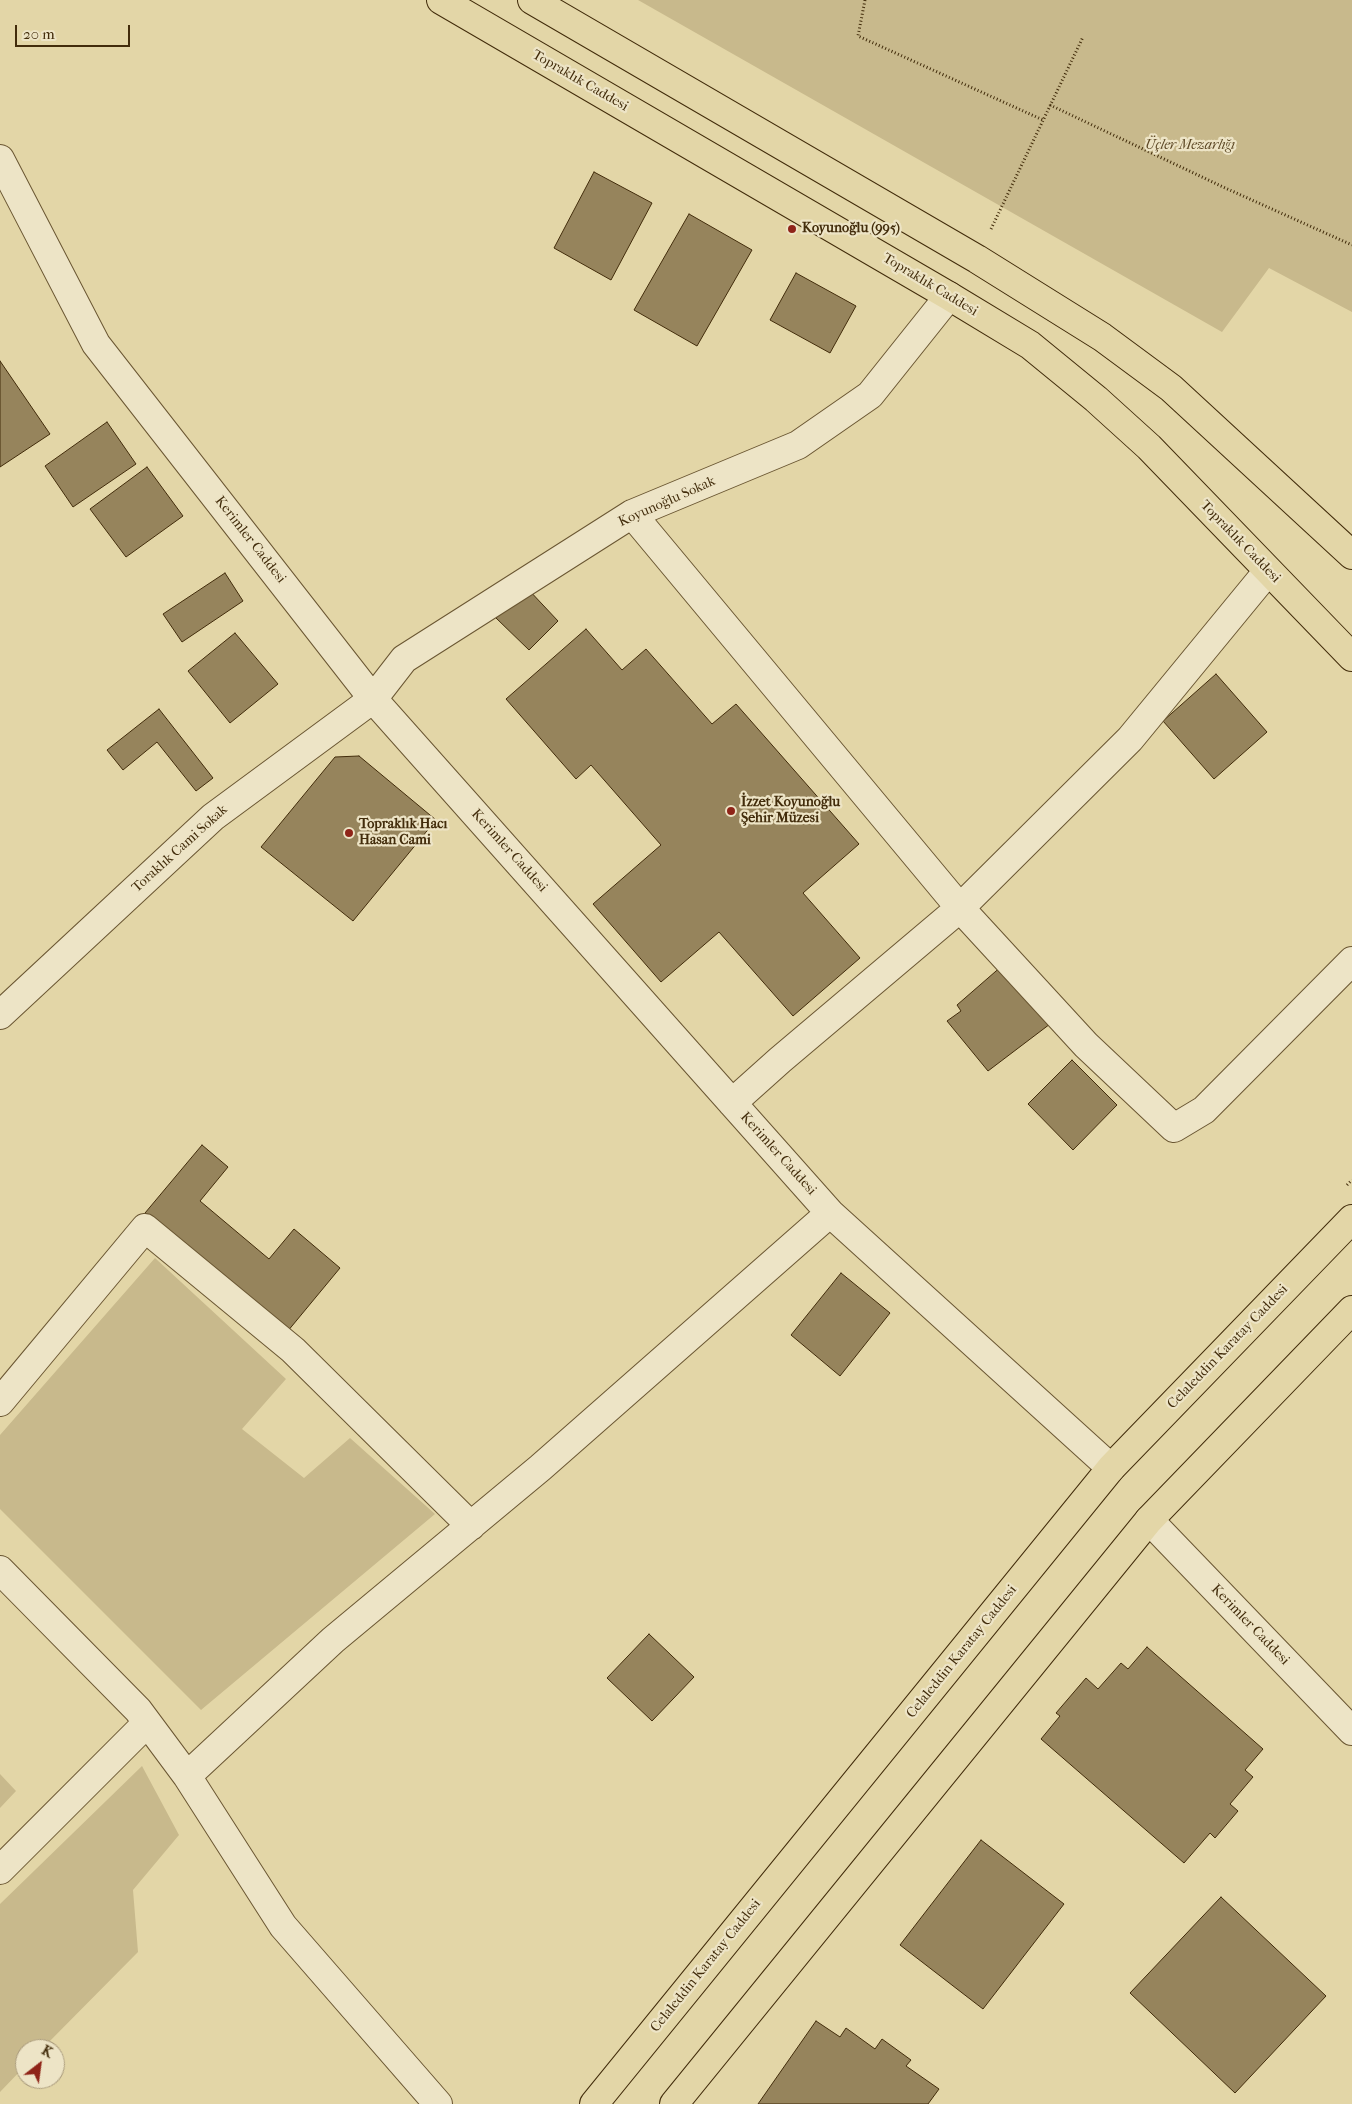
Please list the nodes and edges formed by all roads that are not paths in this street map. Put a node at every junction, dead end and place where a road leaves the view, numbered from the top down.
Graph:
1 (441, 0) edge
2 (532, 0) edge
3 (0, 158) edge
4 (949, 296) junction
5 (632, 514) junction
6 (1352, 555) edge
7 (1268, 571) junction
8 (1352, 657) edge
9 (373, 699) junction
10 (960, 908) junction
11 (1352, 961) edge
12 (0, 1015) edge
13 (732, 1103) junction
14 (830, 1213) junction
15 (1352, 1219) edge
16 (1352, 1310) edge
17 (0, 1402) edge
18 (1111, 1468) junction
19 (1149, 1520) junction
20 (471, 1526) junction
21 (0, 1570) edge
22 (147, 1723) junction
23 (1352, 1731) edge
24 (186, 1776) junction
25 (0, 1870) edge
26 (438, 2104) edge
27 (594, 2104) edge
28 (674, 2104) edge

1 - 4 main road, Topraklık Caddesi
2 - 6 main road
3 - 9 street, Kerimler Caddesi
4 - 5 street, Koyunoğlu Sokak
4 - 7 main road, Topraklık Caddesi
5 - 9 street, Koyunoğlu Sokak
5 - 10 street
7 - 8 main road, Topraklık Caddesi
7 - 10 street
9 - 12 street, Toraklık Cami Sokak
9 - 13 street, Kerimler Caddesi
10 - 11 street
10 - 13 street
13 - 14 street, Kerimler Caddesi
14 - 18 street, Kerimler Caddesi
14 - 20 street
15 - 18 main road, Celaleddin Karatay Caddesi
16 - 19 main road
17 - 20 street
18 - 27 main road, Celaleddin Karatay Caddesi
19 - 23 street, Kerimler Caddesi
19 - 28 main road
20 - 24 street
21 - 22 street
22 - 24 street
22 - 25 street
24 - 26 street

